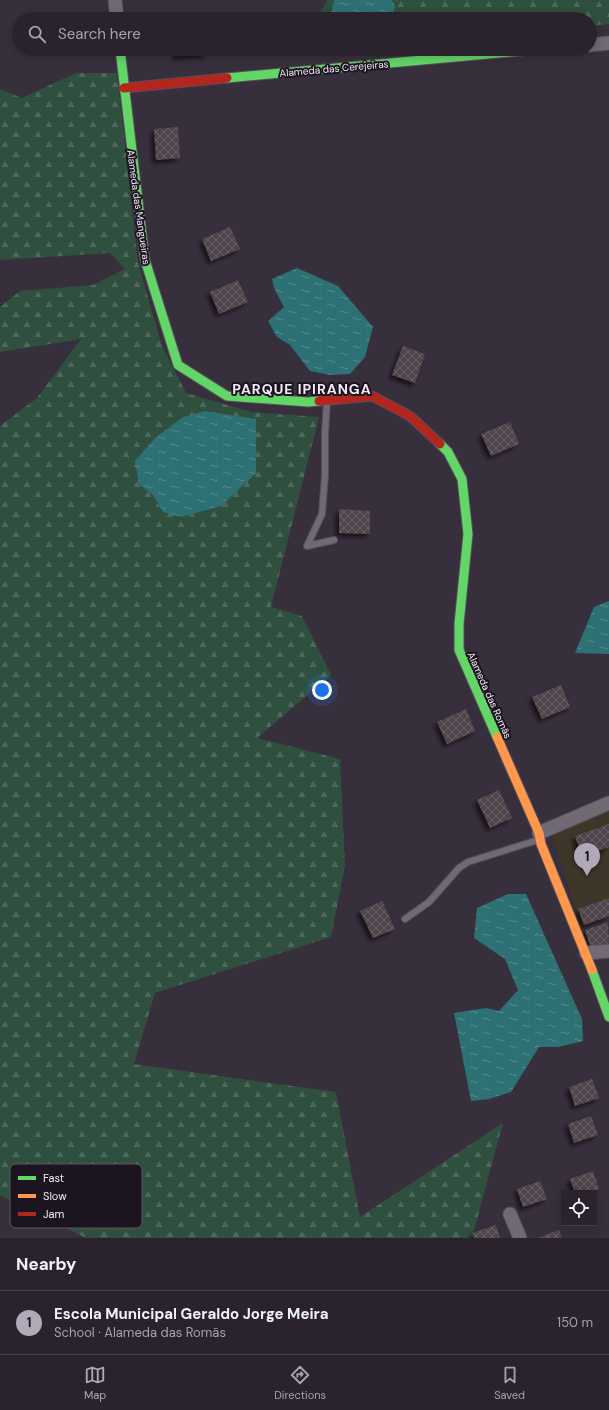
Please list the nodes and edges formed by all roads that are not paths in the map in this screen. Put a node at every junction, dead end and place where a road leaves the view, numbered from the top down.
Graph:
1 (114, 0) edge
2 (116, 12) edge
3 (609, 43) edge
4 (597, 44) edge
5 (121, 56) edge
6 (469, 56) edge
7 (124, 88) junction
8 (327, 400) junction
9 (308, 402) joint
10 (334, 540) dead end
11 (609, 803) edge
12 (539, 836) junction
13 (405, 920) dead end
14 (609, 951) edge
15 (586, 953) junction
16 (609, 1017) edge
17 (510, 1214) dead end
18 (520, 1238) edge

1 - 2 street
3 - 4 street
5 - 7 street, Alameda das Mangueiras
6 - 7 street, Alameda das Cerejeiras
7 - 9 street, Alameda das Mangueiras
8 - 9 street, Alameda das Romãs
8 - 10 lane
8 - 12 street, Alameda das Romãs
11 - 12 street
12 - 13 lane
12 - 15 street, Alameda das Romãs
14 - 15 street
15 - 16 street, Alameda das Romãs
17 - 18 street

